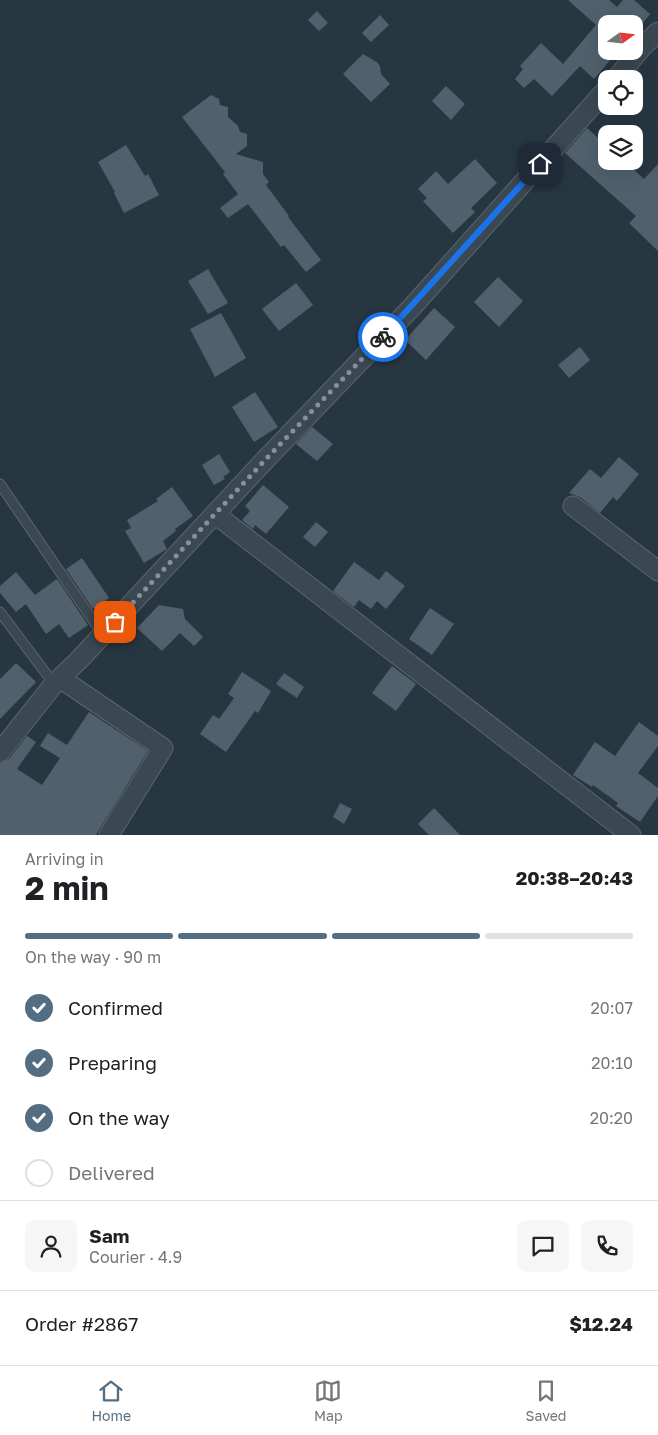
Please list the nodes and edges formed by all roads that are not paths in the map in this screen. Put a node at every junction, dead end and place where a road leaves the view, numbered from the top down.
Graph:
1 (658, 32) edge
2 (623, 70) edge
3 (598, 99) edge
4 (0, 484) edge
5 (573, 506) dead end
6 (215, 514) junction
7 (658, 571) edge
8 (0, 612) edge
9 (102, 635) junction
10 (57, 681) junction
11 (0, 752) edge
12 (108, 835) edge
13 (631, 835) edge

1 - 2 street
3 - 6 street
4 - 9 lane
5 - 7 street
6 - 9 street
6 - 13 street
8 - 10 lane
9 - 10 street
10 - 11 street
10 - 12 street

